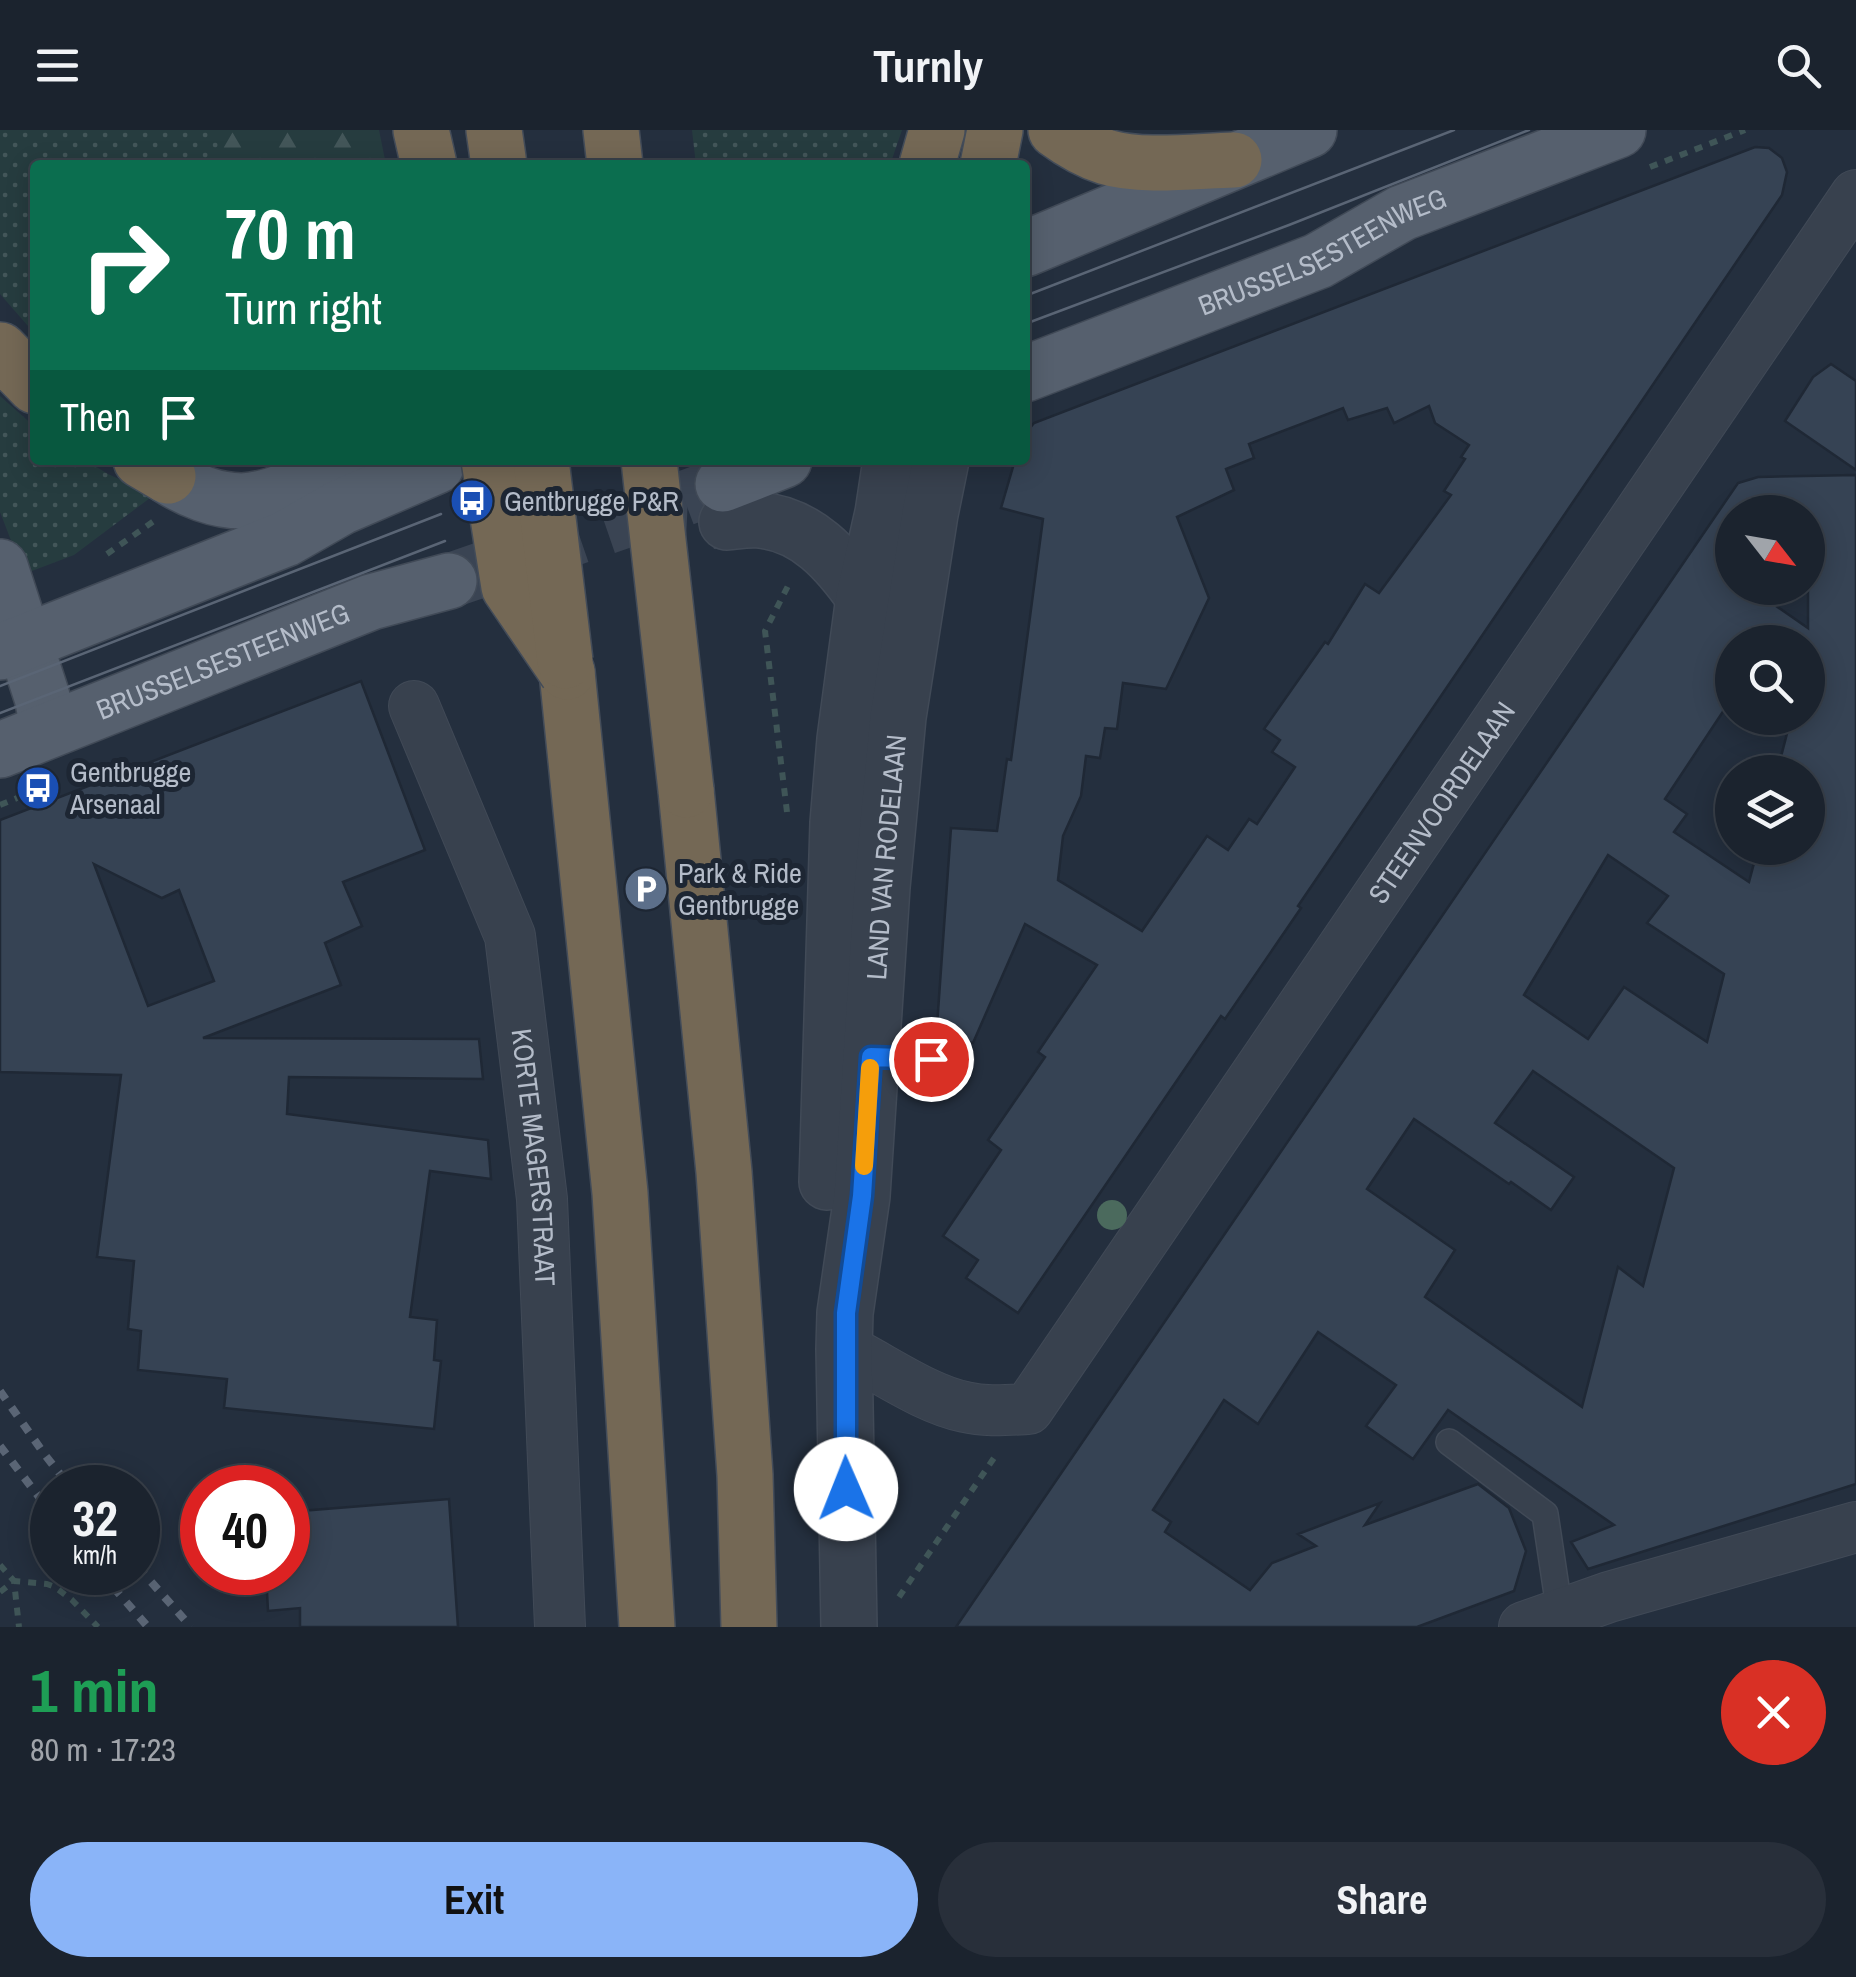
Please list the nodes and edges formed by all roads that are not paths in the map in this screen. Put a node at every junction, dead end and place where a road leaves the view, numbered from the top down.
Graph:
1 (611, 130) edge
2 (937, 130) edge
3 (995, 130) edge
4 (1056, 130) edge
5 (1308, 130) edge
6 (1618, 130) edge
7 (614, 160) edge
8 (928, 160) edge
9 (989, 160) edge
10 (1234, 160) junction
11 (1856, 195) edge
12 (1030, 247) edge
13 (0, 350) edge
14 (1030, 372) edge
15 (30, 381) edge
16 (347, 465) edge
17 (432, 465) edge
18 (441, 465) edge
19 (542, 465) edge
20 (649, 465) edge
21 (777, 465) edge
22 (891, 465) edge
23 (940, 465) edge
24 (154, 468) edge
25 (725, 503) joint
26 (0, 567) edge
27 (449, 580) tunnel mouth
28 (864, 597) junction
29 (12, 648) edge
30 (566, 672) junction
31 (414, 706) dead end
32 (25, 724) edge
33 (0, 750) edge
34 (851, 1056) junction
35 (961, 1060) dead end
36 (845, 1331) junction
37 (1448, 1442) dead end
38 (1856, 1527) edge
39 (869, 1619) edge
40 (1542, 1621) edge
41 (560, 1627) edge
42 (646, 1627) edge
43 (749, 1627) edge

1 - 7 highway
2 - 8 highway
3 - 9 highway
4 - 10 highway
5 - 10 main road
6 - 14 main road, BRUSSELSESTEENWEG
10 - 12 main road
11 - 36 street, STEENVOORDELAAN
13 - 15 highway
16 - 24 main road
17 - 29 main road
18 - 30 highway, bridge
19 - 30 highway, bridge
20 - 43 highway, bridge
21 - 25 main road
22 - 28 street, LAND VAN RODELAAN
23 - 34 street, LAND VAN RODELAAN
25 - 28 street
26 - 29 main road
27 - 32 main road, BRUSSELSESTEENWEG
28 - 34 street, LAND VAN RODELAAN
29 - 32 main road
30 - 42 highway
31 - 41 street, KORTE MAGERSTRAAT
32 - 33 main road, BRUSSELSESTEENWEG
34 - 35 lane
34 - 36 street, LAND VAN RODELAAN
36 - 39 street, LAND VAN RODELAAN
37 - 40 lane
38 - 40 street

